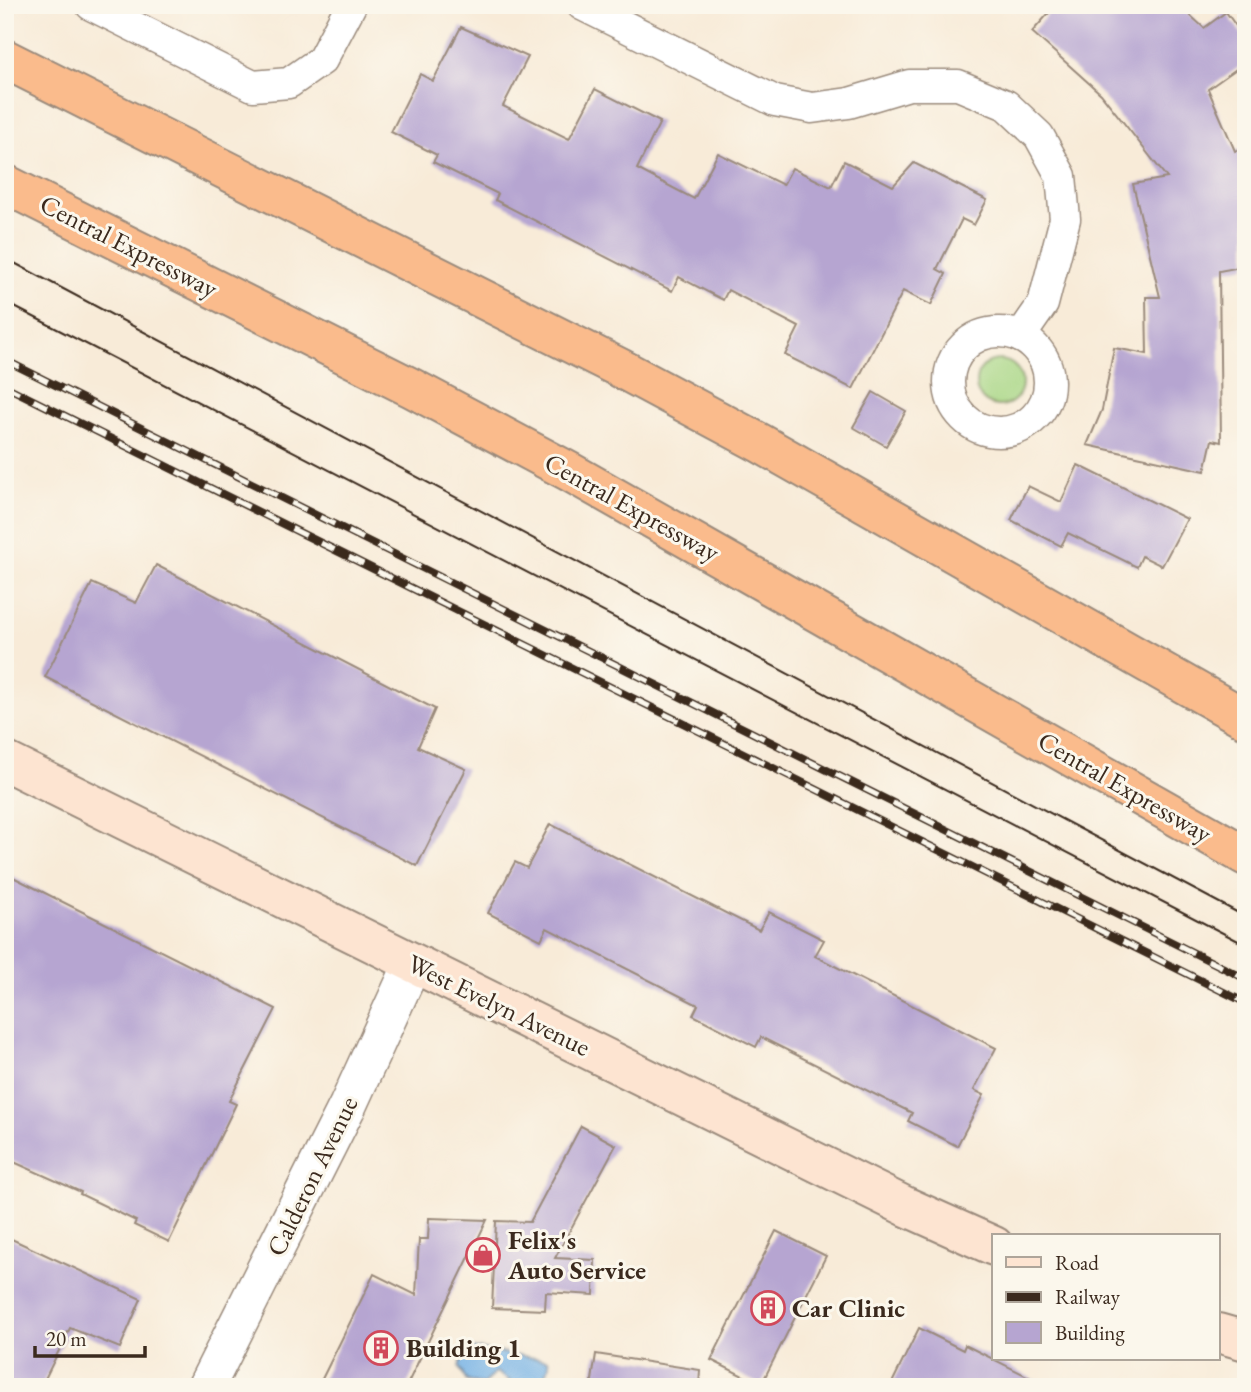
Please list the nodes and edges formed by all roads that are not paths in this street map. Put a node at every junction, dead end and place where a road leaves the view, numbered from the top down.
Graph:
1 (91, 5) edge
2 (351, 5) edge
3 (582, 5) edge
4 (5, 58) edge
5 (5, 184) edge
6 (1020, 337) dead end
7 (1243, 718) edge
8 (5, 761) edge
9 (1232, 848) edge
10 (414, 963) junction
11 (992, 1245) edge
12 (1220, 1334) edge
13 (1246, 1341) edge
14 (206, 1387) edge

1 - 2 street
3 - 6 street
4 - 7 highway
5 - 9 highway, Central Expressway
8 - 10 main road, West Evelyn Avenue
10 - 11 main road, West Evelyn Avenue
10 - 14 street, Calderon Avenue
12 - 13 main road

